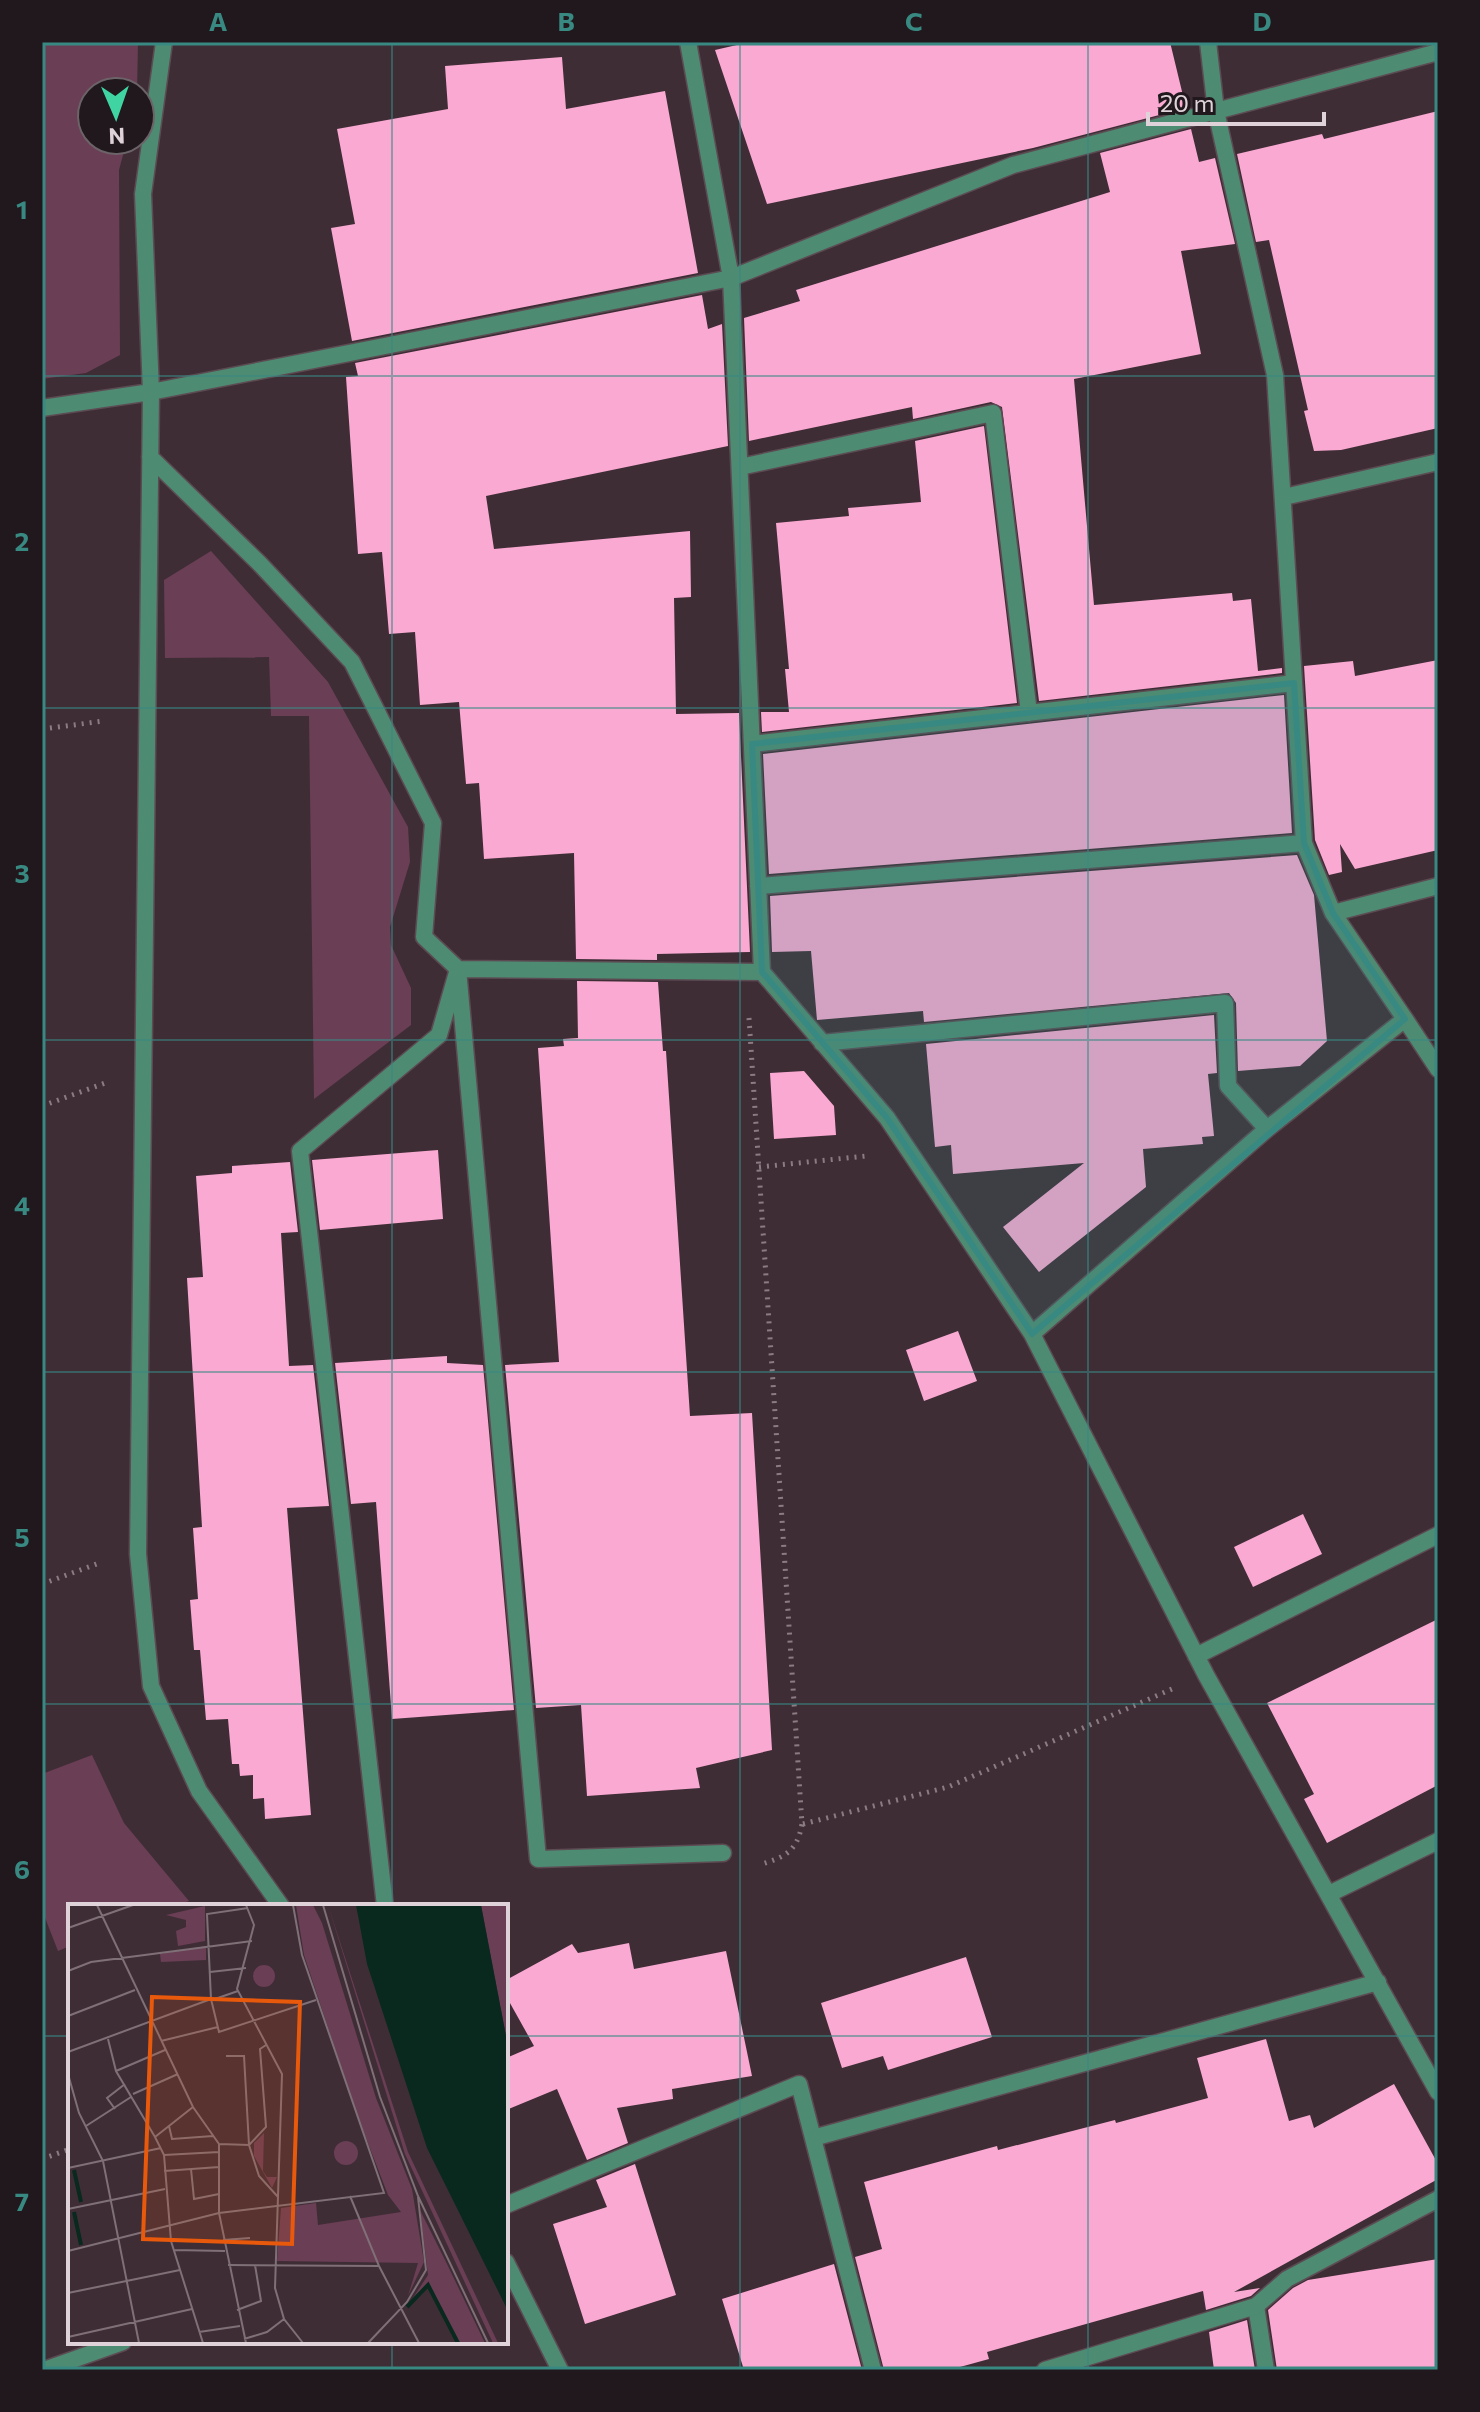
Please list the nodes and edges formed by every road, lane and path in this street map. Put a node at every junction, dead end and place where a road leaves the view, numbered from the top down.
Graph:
1 (164, 42) edge
2 (688, 42) edge
3 (1208, 42) edge
4 (1438, 52) edge
5 (1216, 111) junction
6 (731, 278) junction
7 (151, 392) junction
8 (42, 408) edge
9 (150, 457) junction
10 (1438, 462) edge
11 (740, 467) junction
12 (1284, 497) junction
13 (1294, 683) junction
14 (1029, 713) junction
15 (104, 721) dead end
16 (42, 729) edge
17 (752, 744) junction
18 (1304, 843) junction
19 (758, 886) junction
20 (1438, 886) edge
21 (1333, 913) junction
22 (458, 969) junction
23 (754, 972) junction
24 (1405, 1019) junction
25 (822, 1043) junction
26 (1438, 1069) edge
27 (107, 1082) dead end
28 (42, 1106) edge
29 (1267, 1129) junction
30 (909, 1151) junction
31 (759, 1167) junction
32 (1032, 1334) junction
33 (1438, 1535) edge
34 (103, 1562) dead end
35 (42, 1584) edge
36 (1196, 1656) junction
37 (1206, 1675) junction
38 (802, 1824) junction
39 (1438, 1841) edge
40 (723, 1853) joint
41 (1329, 1894) junction
42 (280, 1904) edge
43 (385, 1904) edge
44 (1378, 1982) junction
45 (1438, 2092) edge
46 (813, 2138) junction
47 (68, 2150) edge
48 (42, 2159) edge
49 (1438, 2199) edge
50 (508, 2204) edge
51 (508, 2266) edge
52 (1256, 2306) junction
53 (117, 2344) edge
54 (44, 2370) edge
55 (560, 2370) edge
56 (873, 2370) edge
57 (1045, 2370) edge
58 (1266, 2370) edge

1 - 7 street
2 - 6 street
3 - 5 street
4 - 5 street
5 - 6 street
5 - 12 street
6 - 7 street
6 - 11 street
7 - 8 street
7 - 9 street
9 - 22 street
9 - 42 street
10 - 12 street
11 - 14 street
11 - 17 street
12 - 13 street
13 - 14 street
13 - 18 street
14 - 17 street
15 - 16 path
17 - 19 street
18 - 19 street
18 - 21 street
19 - 23 street
20 - 21 street
21 - 24 street
22 - 23 street
22 - 40 street
22 - 43 street
23 - 25 street
23 - 31 path
24 - 26 street
24 - 29 street
25 - 29 street
25 - 30 street
27 - 28 path
29 - 32 street
30 - 31 path
30 - 32 street
31 - 38 path
32 - 36 street
33 - 36 street
34 - 35 path
36 - 37 street
37 - 38 path
37 - 41 street
38 - 40 path
39 - 41 street
41 - 44 street
44 - 45 street
44 - 46 street
46 - 50 street
46 - 56 street
47 - 48 path
49 - 52 street
51 - 55 street
52 - 57 street
52 - 58 street
53 - 54 street

